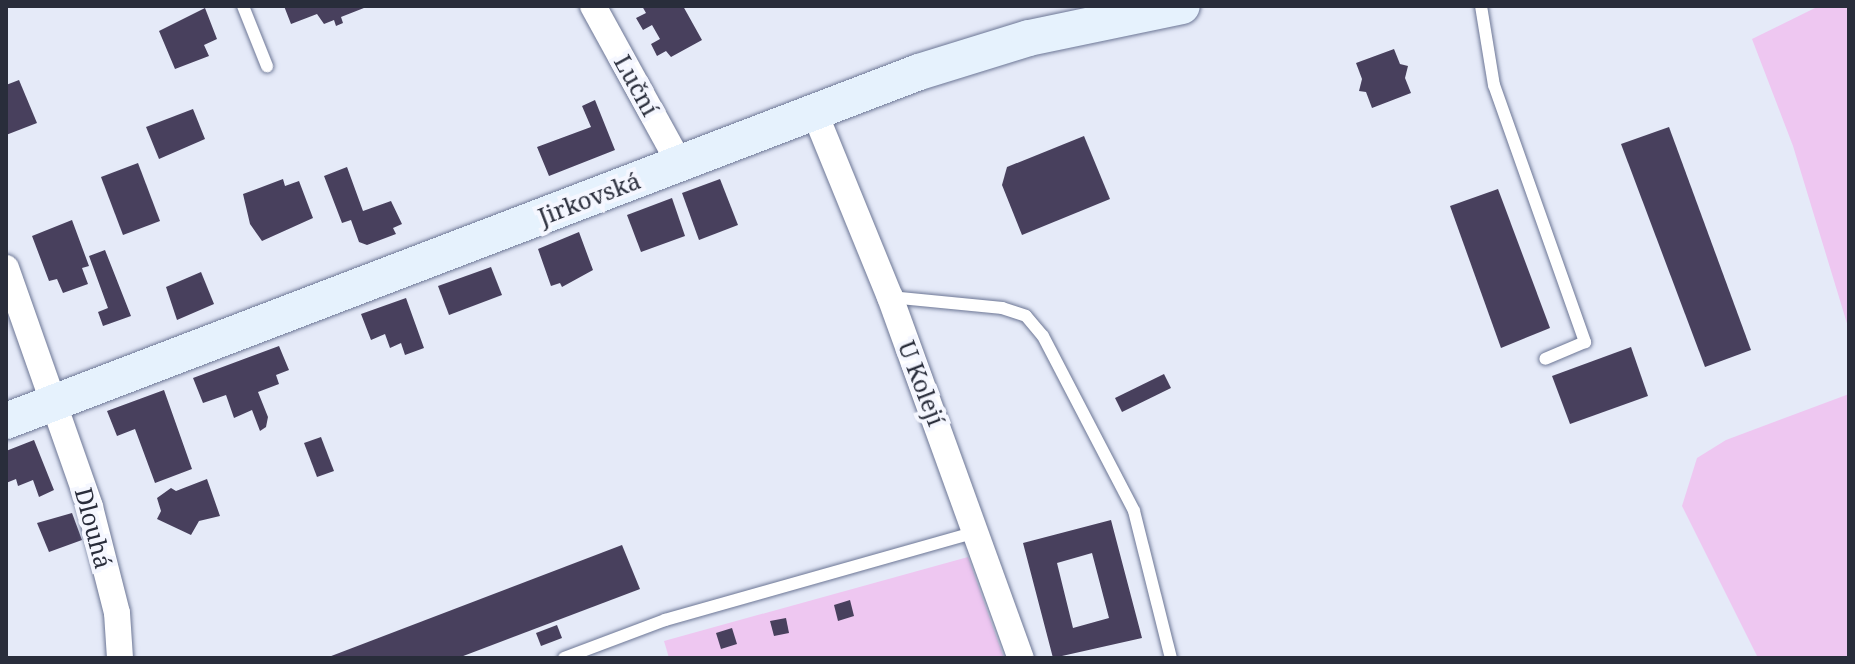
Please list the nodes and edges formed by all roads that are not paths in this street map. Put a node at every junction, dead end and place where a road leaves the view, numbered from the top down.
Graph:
1 (243, 6) edge
2 (593, 6) edge
3 (1182, 6) edge
4 (1481, 6) edge
5 (267, 66) dead end
6 (814, 111) junction
7 (680, 164) junction
8 (6, 268) edge
9 (890, 297) junction
10 (1545, 359) dead end
11 (56, 400) junction
12 (6, 421) edge
13 (978, 531) junction
14 (120, 658) edge
15 (564, 658) edge
16 (1021, 658) edge
17 (1171, 658) edge

1 - 5 lane
2 - 7 street, Luční
3 - 6 main road, Jirkovská
4 - 10 lane
6 - 7 main road, Jirkovská
6 - 9 street, U Kolejí
7 - 11 main road, Jirkovská
8 - 11 street, Dlouhá
9 - 13 street, U Kolejí
9 - 17 lane
11 - 12 main road, Jirkovská
11 - 14 street, Dlouhá
13 - 15 lane
13 - 16 street, U Kolejí

